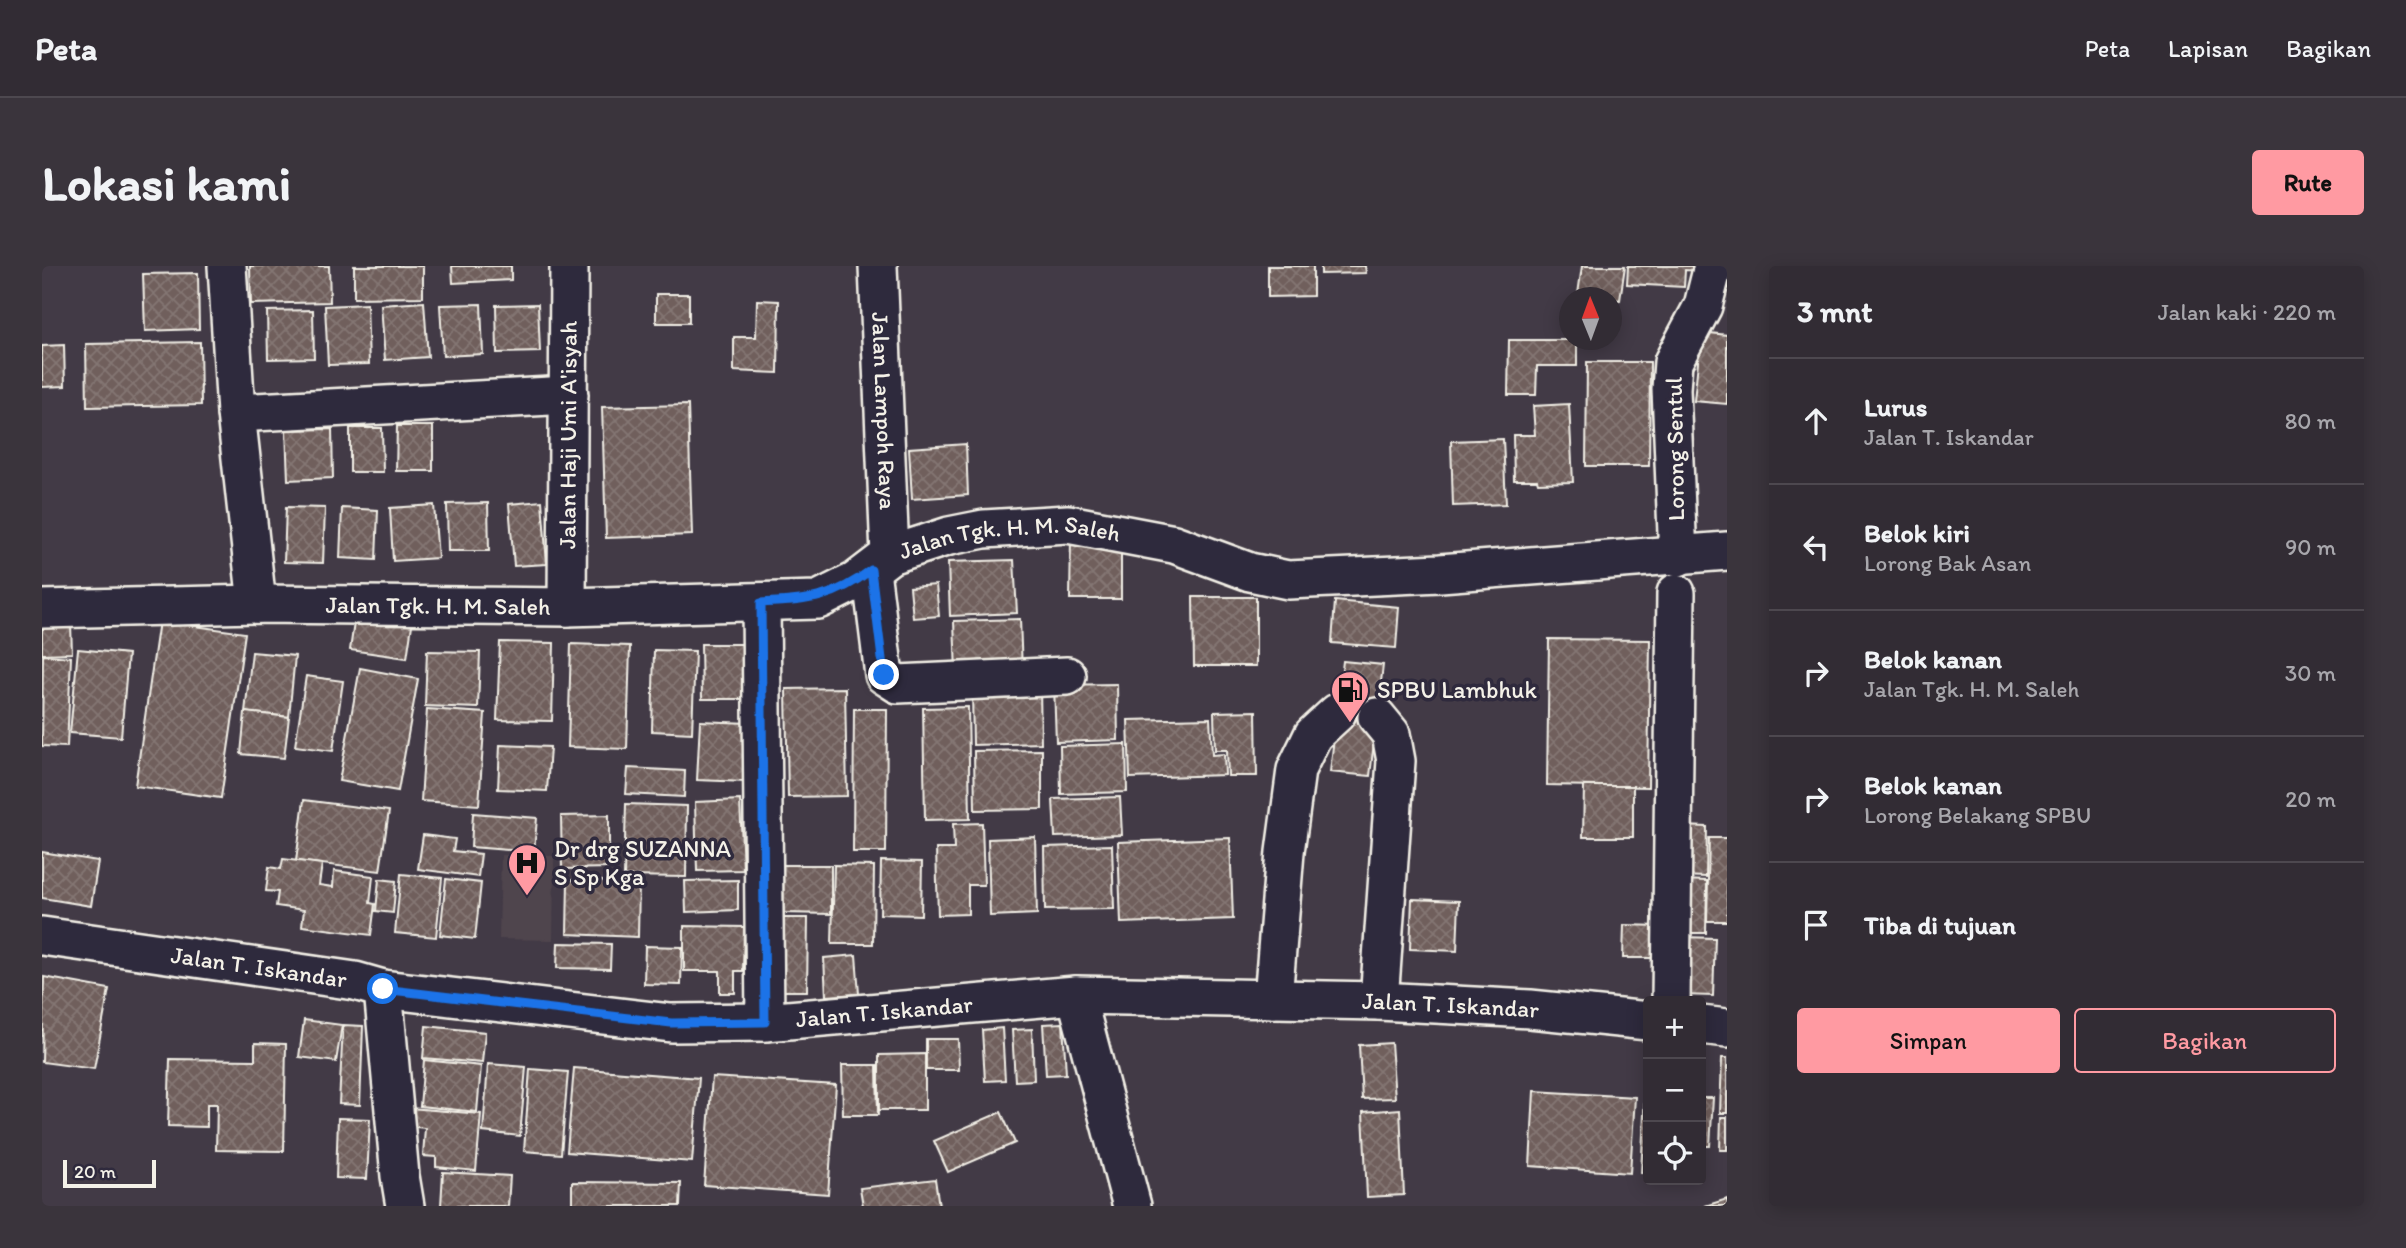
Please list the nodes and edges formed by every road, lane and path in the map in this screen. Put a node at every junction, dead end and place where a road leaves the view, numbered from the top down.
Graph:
1 (228, 266) edge
2 (569, 266) edge
3 (878, 266) edge
4 (1713, 266) edge
5 (569, 395) junction
6 (236, 413) junction
7 (1727, 551) edge
8 (1678, 557) junction
9 (881, 562) junction
10 (1676, 593) dead end
11 (761, 603) junction
12 (257, 604) junction
13 (567, 607) junction
14 (42, 609) edge
15 (1067, 676) dead end
16 (1337, 713) dead end
17 (1377, 717) dead end
18 (42, 936) edge
19 (383, 989) junction
20 (1076, 995) junction
21 (1671, 996) edge
22 (1273, 999) junction
23 (1379, 1001) junction
24 (1643, 1020) edge
25 (765, 1022) junction
26 (1706, 1026) edge
27 (1727, 1028) edge
28 (405, 1206) edge
29 (1132, 1206) edge

1 - 6 street
2 - 5 street, Jalan Haji Umi A'isyah
3 - 9 street, Jalan Lampoh Raya
4 - 8 street, Lorong Sentul
5 - 6 street
5 - 13 street, Jalan Haji Umi A'isyah
6 - 12 street
7 - 8 street, Jalan Tgk. H. M. Saleh
8 - 9 street, Jalan Tgk. H. M. Saleh
9 - 11 street, Jalan Tgk. H. M. Saleh
9 - 15 street, Jalan Lampoh Raya
10 - 21 street
11 - 13 street, Jalan Tgk. H. M. Saleh
11 - 25 street
12 - 13 street, Jalan Tgk. H. M. Saleh
12 - 14 street, Jalan Tgk. H. M. Saleh
16 - 22 street
17 - 23 street
18 - 19 street, Jalan T. Iskandar
19 - 25 street, Jalan T. Iskandar
19 - 28 street
20 - 22 street, Jalan T. Iskandar
20 - 25 street, Jalan T. Iskandar
20 - 29 street
22 - 23 street, Jalan T. Iskandar
23 - 24 street, Jalan T. Iskandar
26 - 27 street

